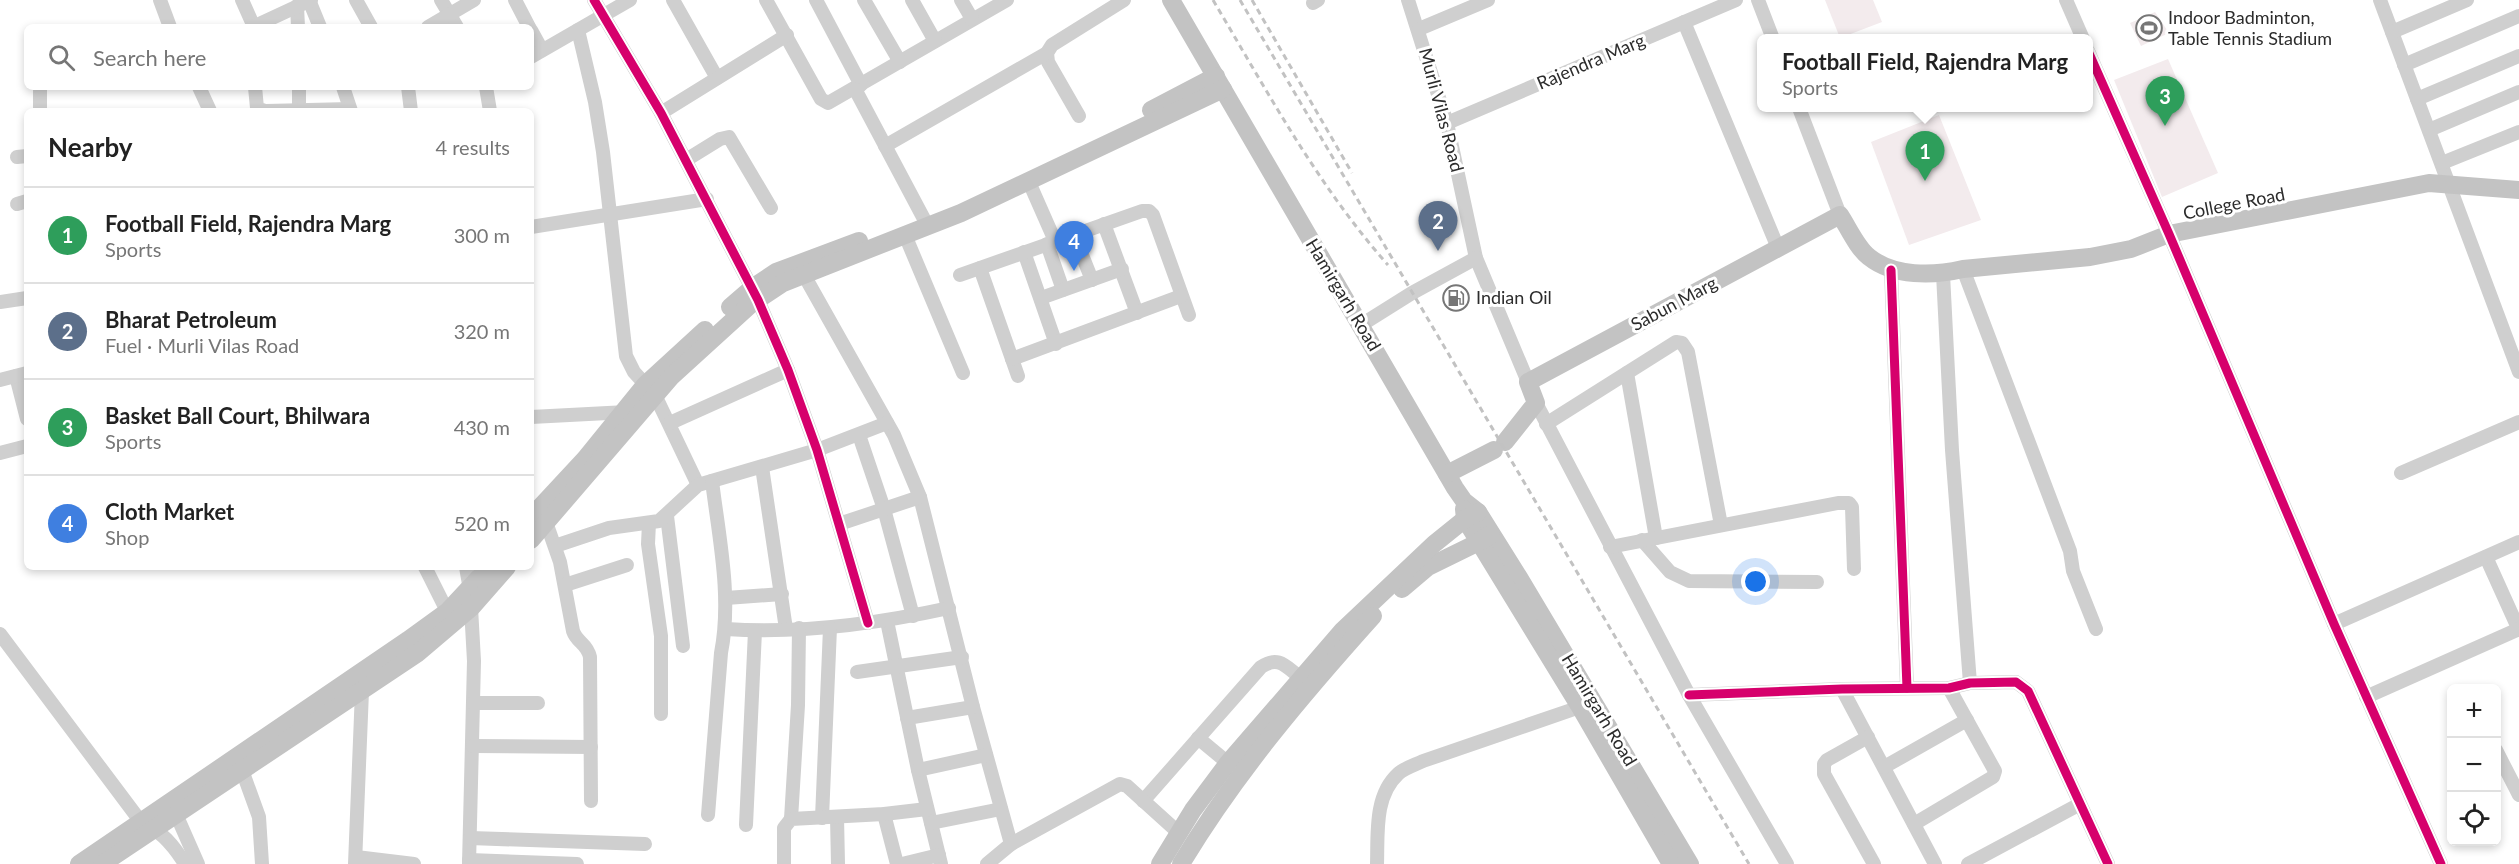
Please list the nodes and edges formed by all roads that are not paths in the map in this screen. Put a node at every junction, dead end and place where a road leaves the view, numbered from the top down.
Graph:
1 (160, 0) edge
2 (242, 0) edge
3 (356, 0) edge
4 (441, 0) edge
5 (474, 0) edge
6 (515, 0) edge
7 (594, 0) edge
8 (630, 0) edge
9 (673, 0) edge
10 (766, 0) edge
11 (816, 0) edge
12 (864, 0) edge
13 (912, 0) edge
14 (961, 0) edge
15 (1006, 0) edge
16 (1124, 0) edge
17 (1171, 0) edge
18 (1408, 0) edge
19 (1488, 0) edge
20 (1736, 0) edge
21 (1758, 0) edge
22 (2066, 0) edge
23 (2380, 0) edge
24 (2467, 0) edge
25 (307, 2) edge
26 (449, 14) junction
27 (602, 16) junction
28 (2519, 16) edge
29 (972, 19) junction
30 (1684, 22) junction
31 (164, 24) edge
32 (253, 24) edge
33 (260, 24) edge
34 (299, 24) edge
35 (318, 24) edge
36 (369, 24) edge
37 (433, 24) edge
38 (455, 24) edge
39 (527, 24) edge
40 (1419, 29) junction
41 (579, 30) junction
42 (2392, 32) junction
43 (1771, 34) edge
44 (2081, 34) edge
45 (787, 35) junction
46 (935, 41) junction
47 (536, 53) edge
48 (1047, 53) junction
49 (2519, 56) edge
50 (900, 62) junction
51 (2093, 62) edge
52 (2404, 64) junction
53 (717, 78) junction
54 (1219, 83) junction
55 (858, 87) junction
56 (40, 90) edge
57 (200, 90) edge
58 (255, 90) edge
59 (299, 90) edge
60 (345, 90) edge
61 (408, 90) edge
62 (486, 90) edge
63 (2519, 92) edge
64 (2417, 99) junction
65 (40, 108) edge
66 (209, 108) edge
67 (257, 108) edge
68 (299, 108) edge
69 (349, 108) edge
70 (411, 108) edge
71 (490, 108) edge
72 (1801, 112) edge
73 (662, 113) junction
74 (1079, 116) dead end
75 (1447, 123) junction
76 (2429, 130) junction
77 (2519, 132) edge
78 (885, 146) junction
79 (686, 160) junction
80 (2442, 163) junction
81 (1029, 182) junction
82 (2450, 185) junction
83 (2519, 190) edge
84 (707, 199) junction
85 (771, 208) dead end
86 (608, 214) junction
87 (1840, 214) junction
88 (924, 219) junction
89 (1104, 224) junction
90 (534, 226) edge
91 (2169, 234) junction
92 (905, 235) junction
93 (1074, 235) junction
94 (1051, 243) junction
95 (1778, 248) junction
96 (1024, 252) junction
97 (1476, 258) junction
98 (980, 268) junction
99 (1122, 269) junction
100 (1963, 269) junction
101 (1891, 270) junction
102 (1943, 274) junction
103 (804, 275) junction
104 (960, 275) dead end
105 (1092, 280) junction
106 (1063, 290) junction
107 (755, 294) junction
108 (1181, 296) junction
109 (24, 298) edge
110 (1041, 298) junction
111 (0, 302) edge
112 (1137, 313) junction
113 (1189, 315) dead end
114 (1361, 325) junction
115 (1056, 344) junction
116 (1012, 359) junction
117 (788, 370) junction
118 (2519, 372) edge
119 (963, 373) dead end
120 (22, 374) edge
121 (1627, 374) junction
122 (1018, 376) dead end
123 (0, 380) edge
124 (1528, 382) junction
125 (650, 390) junction
126 (24, 392) edge
127 (1536, 403) junction
128 (633, 412) junction
129 (534, 417) edge
130 (2519, 422) edge
131 (670, 423) junction
132 (887, 423) junction
133 (1546, 424) junction
134 (859, 435) junction
135 (24, 447) edge
136 (817, 450) junction
137 (0, 453) edge
138 (762, 467) junction
139 (2401, 473) dead end
140 (1447, 474) junction
141 (712, 481) junction
142 (698, 484) junction
143 (920, 497) junction
144 (884, 509) junction
145 (1469, 511) junction
146 (536, 514) edge
147 (667, 516) junction
148 (649, 523) junction
149 (839, 524) junction
150 (1721, 525) junction
151 (1485, 538) junction
152 (1649, 539) junction
153 (2519, 542) edge
154 (555, 546) junction
155 (1610, 547) junction
156 (2486, 557) junction
157 (627, 565) dead end
158 (1854, 569) dead end
159 (427, 570) edge
160 (467, 570) edge
161 (487, 570) edge
162 (504, 570) edge
163 (1817, 582) dead end
164 (565, 585) junction
165 (470, 590) junction
166 (782, 594) junction
167 (726, 598) junction
168 (471, 608) junction
169 (949, 608) junction
170 (913, 616) junction
171 (451, 617) junction
172 (887, 621) junction
173 (868, 623) junction
174 (2334, 624) junction
175 (830, 628) junction
176 (2096, 628) dead end
177 (726, 629) junction
178 (793, 629) junction
179 (2519, 630) edge
180 (755, 631) junction
181 (0, 634) edge
182 (683, 646) dead end
183 (962, 657) junction
184 (896, 666) junction
185 (856, 672) dead end
186 (1301, 678) junction
187 (1970, 683) junction
188 (1907, 688) junction
189 (1949, 688) junction
190 (1842, 689) junction
191 (362, 691) junction
192 (1689, 695) junction
193 (2366, 697) junction
194 (473, 703) junction
195 (538, 703) dead end
196 (973, 707) junction
197 (1580, 707) junction
198 (661, 714) dead end
199 (907, 718) junction
200 (1967, 720) junction
201 (1868, 737) junction
202 (1198, 738) junction
203 (473, 746) junction
204 (591, 747) junction
205 (986, 755) junction
206 (2501, 760) edge
207 (1228, 763) junction
208 (1884, 767) junction
209 (242, 770) junction
210 (918, 770) junction
211 (2519, 795) edge
212 (591, 801) dead end
213 (1143, 801) junction
214 (2080, 804) junction
215 (927, 809) junction
216 (1001, 809) junction
217 (171, 810) junction
218 (884, 814) junction
219 (708, 815) dead end
220 (837, 817) junction
221 (822, 818) junction
222 (791, 819) junction
223 (931, 823) junction
224 (1914, 824) junction
225 (148, 825) junction
226 (746, 825) dead end
227 (1179, 833) junction
228 (470, 838) junction
229 (645, 844) dead end
230 (1011, 844) junction
231 (940, 859) edge
232 (356, 861) edge
233 (469, 862) edge
234 (543, 863) edge
235 (79, 864) edge
236 (102, 864) edge
237 (185, 864) edge
238 (198, 864) edge
239 (262, 864) edge
240 (414, 864) edge
241 (576, 864) edge
242 (784, 864) edge
243 (838, 864) edge
244 (897, 864) edge
245 (902, 864) edge
246 (987, 864) edge
247 (1160, 864) edge
248 (1181, 864) edge
249 (1377, 864) edge
250 (1671, 864) edge
251 (1690, 864) edge
252 (1787, 864) edge
253 (1874, 864) edge
254 (1935, 864) edge
255 (1968, 864) edge
256 (2108, 864) edge
257 (2441, 864) edge

1 - 31 street
2 - 32 street
3 - 36 street
4 - 26 street
5 - 26 street
6 - 39 street
7 - 27 street
8 - 27 street
9 - 53 street
10 - 45 street
11 - 55 street
12 - 50 street
13 - 46 street
14 - 29 street
15 - 29 street
16 - 48 street
17 - 54 main road, Hamirgarh Road
18 - 40 street, Murli Vilas Road
19 - 40 street
20 - 30 street, Rajendra Marg
21 - 43 street
22 - 44 street
23 - 42 street
24 - 42 street
25 - 33 street
25 - 34 street
25 - 35 street
26 - 37 street
26 - 38 street
27 - 41 street
27 - 73 street
28 - 52 street
29 - 46 street
30 - 75 street, Rajendra Marg
30 - 95 street
40 - 75 street, Murli Vilas Road
41 - 47 street
41 - 86 street
42 - 52 street
45 - 53 street
45 - 55 street
46 - 50 street
48 - 74 street
48 - 78 street
49 - 64 street
50 - 55 street
51 - 91 street
52 - 64 street
53 - 73 street
54 - 81 main road
54 - 88 main road
54 - 114 main road, Hamirgarh Road
55 - 78 street
56 - 65 street
57 - 66 street
58 - 67 street
59 - 68 street
60 - 69 street
61 - 70 street
62 - 71 street
63 - 76 street
64 - 76 street
72 - 87 street
73 - 79 street
75 - 97 street, Murli Vilas Road
76 - 80 street
77 - 80 street
78 - 88 street
79 - 84 street
79 - 85 street
80 - 82 street
81 - 92 main road
81 - 94 street
82 - 83 main road, College Road
82 - 91 main road, College Road
82 - 118 street
84 - 86 street
84 - 107 street
86 - 90 street
86 - 125 street
87 - 95 main road, Sabun Marg
87 - 101 main road, College Road
88 - 107 main road
89 - 93 street
89 - 99 street
89 - 108 street
91 - 100 main road, College Road
91 - 174 street
92 - 103 main road
92 - 119 street
93 - 94 street
93 - 105 street
94 - 96 street
94 - 106 street
95 - 124 main road, Sabun Marg
96 - 98 street
96 - 110 street
97 - 114 street
97 - 124 street, Murli Vilas Road
98 - 104 street
98 - 116 street
99 - 105 street
99 - 112 street
100 - 102 main road, College Road
100 - 176 street
101 - 102 main road, College Road
101 - 188 street
102 - 187 street
103 - 107 main road
103 - 132 street
105 - 106 street
106 - 110 street
107 - 117 street
107 - 125 main road
108 - 112 street
108 - 113 street
109 - 111 street
110 - 115 street
112 - 115 street
114 - 140 main road, Hamirgarh Road
115 - 116 street
116 - 122 street
117 - 131 street
117 - 136 street
120 - 123 street
120 - 126 street
121 - 133 street
121 - 150 street
121 - 152 street
124 - 127 main road
125 - 128 main road
125 - 131 street
127 - 133 street
127 - 140 main road
128 - 129 street
128 - 146 main road
130 - 139 street
131 - 142 street
132 - 134 street
132 - 143 street
133 - 155 street
134 - 136 street
134 - 144 street
135 - 137 street
136 - 138 street
136 - 149 street
138 - 141 street
138 - 166 street
140 - 145 main road, Hamirgarh Road
141 - 142 street
141 - 167 street
142 - 147 street
143 - 144 street
143 - 169 street
144 - 149 street
144 - 170 street
145 - 151 main road, Hamirgarh Road
145 - 186 main road
146 - 154 street
147 - 148 street
147 - 182 street
148 - 154 street
148 - 198 street
149 - 173 street
150 - 152 street
150 - 158 street
151 - 197 main road, Hamirgarh Road
151 - 248 main road
151 - 251 main road, Hamirgarh Road
152 - 155 street
152 - 163 street
153 - 156 street
154 - 164 street
155 - 192 street
156 - 174 street
156 - 179 street
157 - 164 street
159 - 171 street
160 - 165 street
161 - 165 main road
162 - 168 main road
164 - 204 street
165 - 168 street
165 - 171 main road
166 - 167 street
166 - 178 street
167 - 177 street
168 - 171 main road
168 - 194 street
169 - 170 street
169 - 183 street
170 - 172 street
171 - 191 main road
171 - 217 main road
172 - 173 street
172 - 184 street
173 - 175 street
174 - 193 street
175 - 178 street
175 - 221 street
177 - 180 street
177 - 219 street
178 - 180 street
178 - 222 street
179 - 193 street
180 - 226 street
181 - 225 street
183 - 184 street
183 - 196 street
184 - 185 street
184 - 199 street
186 - 202 street
186 - 207 main road
187 - 189 street
187 - 214 street
188 - 189 street
188 - 190 street
189 - 200 street
190 - 192 street
190 - 201 street
191 - 209 main road
191 - 232 street
192 - 252 street
193 - 257 street
194 - 195 street
194 - 203 street
196 - 199 street
196 - 205 street
197 - 249 street
197 - 250 main road, Hamirgarh Road
199 - 210 street
200 - 208 street
200 - 224 street
201 - 208 street
201 - 253 street
202 - 207 street
202 - 213 street
203 - 204 street
203 - 228 street
204 - 212 street
205 - 210 street
205 - 216 street
206 - 211 street
207 - 227 main road
208 - 224 street
209 - 217 main road
209 - 239 street
210 - 215 street
213 - 227 street
213 - 230 street
214 - 255 street
214 - 256 street
215 - 218 street
215 - 223 street
216 - 223 street
216 - 230 street
217 - 225 main road
217 - 238 street
218 - 220 street
218 - 244 street
220 - 221 street
220 - 243 street
221 - 222 street
222 - 242 street
223 - 231 street
224 - 254 street
225 - 235 main road
225 - 236 main road
225 - 237 street
227 - 247 main road
228 - 229 street
228 - 233 street
230 - 246 street
231 - 245 street
232 - 240 street
233 - 234 street
234 - 241 street

